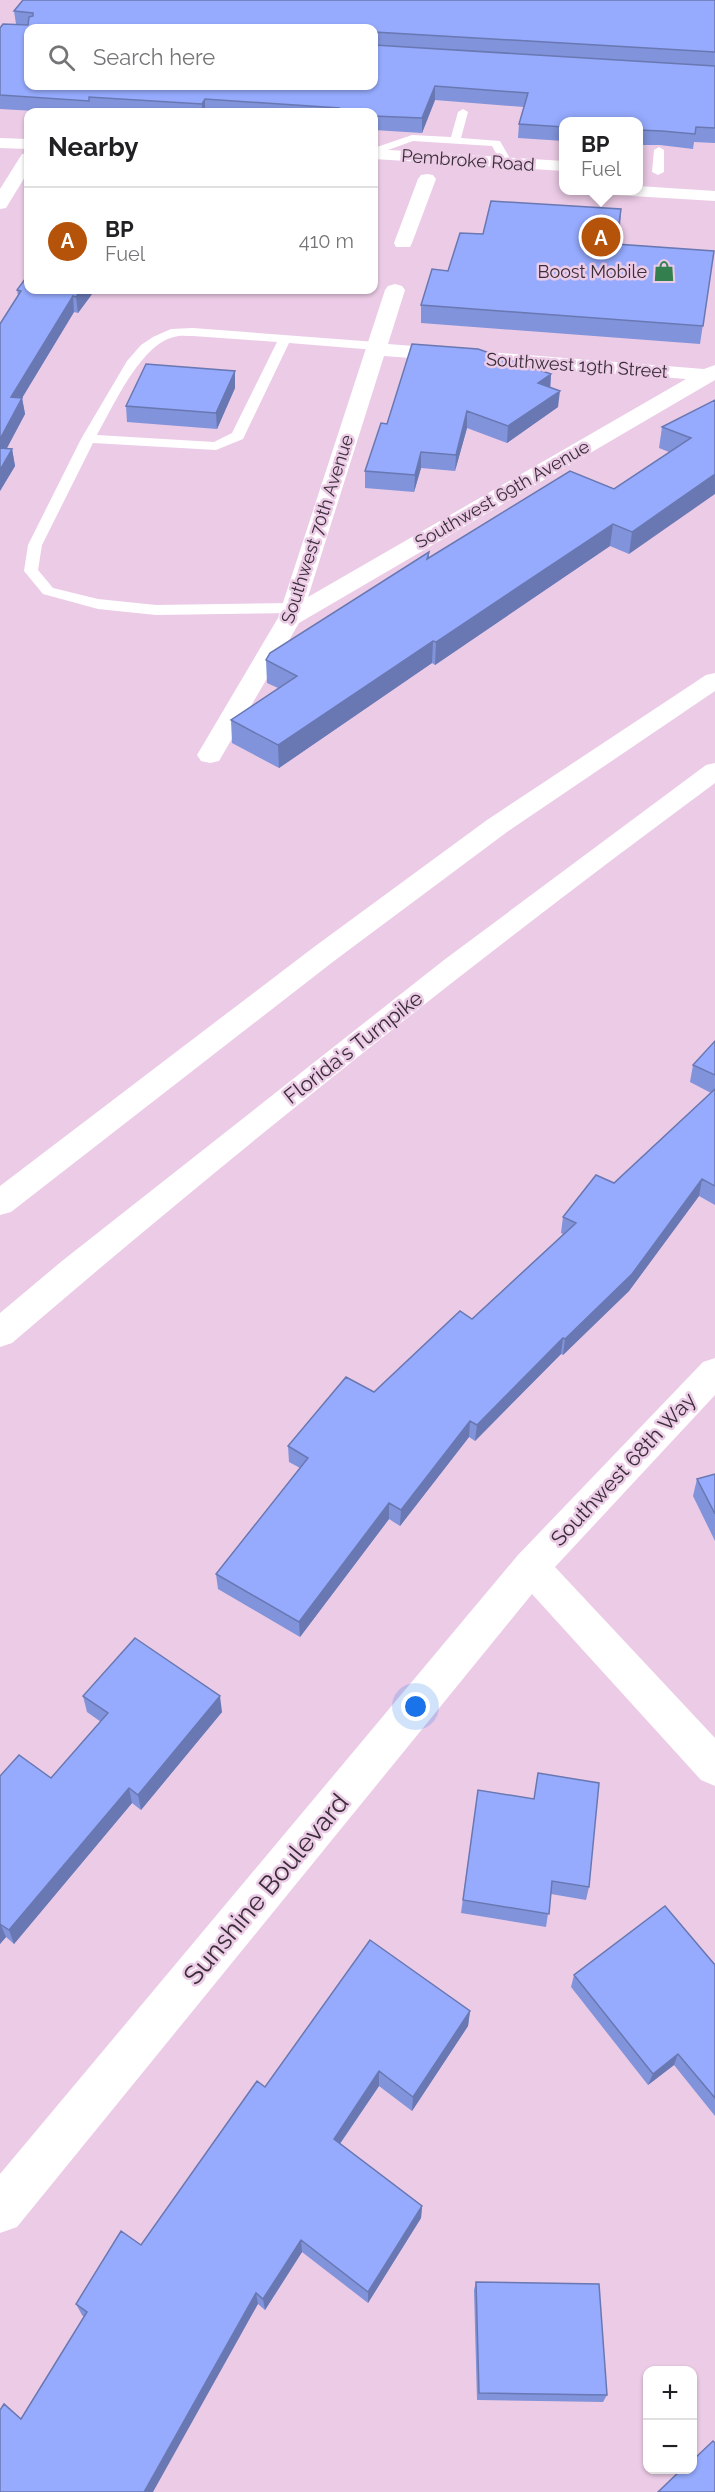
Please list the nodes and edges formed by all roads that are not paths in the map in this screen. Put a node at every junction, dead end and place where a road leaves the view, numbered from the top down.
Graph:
1 (463, 112) dead end
2 (0, 130) edge
3 (24, 132) edge
4 (455, 141) junction
5 (0, 143) edge
6 (24, 144) edge
7 (659, 150) edge
8 (378, 151) edge
9 (378, 153) edge
10 (0, 154) edge
11 (24, 157) edge
12 (435, 158) junction
13 (506, 162) junction
14 (378, 163) edge
15 (24, 164) edge
16 (559, 166) edge
17 (643, 171) edge
18 (658, 172) junction
19 (681, 173) dead end
20 (406, 178) dead end
21 (427, 180) junction
22 (450, 181) dead end
23 (643, 192) edge
24 (715, 196) edge
25 (0, 204) edge
26 (403, 243) dead end
27 (395, 290) dead end
28 (285, 339) junction
29 (376, 348) junction
30 (711, 373) edge
31 (88, 439) junction
32 (292, 613) junction
33 (715, 680) edge
34 (210, 756) dead end
35 (715, 771) edge
36 (0, 1203) edge
37 (0, 1333) edge
38 (715, 1372) edge
39 (531, 1567) junction
40 (715, 1767) edge
41 (0, 2210) edge

1 - 4 lane
2 - 3 main road
4 - 8 lane
4 - 13 lane
5 - 6 main road
7 - 18 lane
9 - 12 main road, Pembroke Road
10 - 11 main road
12 - 13 main road, Pembroke Road
12 - 14 main road
13 - 16 main road, Pembroke Road
15 - 25 main road
17 - 18 main road
18 - 19 main road
20 - 21 main road, Pembroke Road
21 - 22 main road, Pembroke Road
21 - 26 main road
23 - 24 main road
27 - 29 main road, Southwest 70th Avenue
28 - 29 lane
28 - 31 lane
28 - 31 lane
29 - 30 main road, Southwest 19th Street
29 - 32 main road, Southwest 70th Avenue
30 - 32 main road, Southwest 69th Avenue
31 - 32 lane
32 - 34 main road, Southwest 70th Avenue
33 - 36 main road
35 - 37 main road, Florida's Turnpike
38 - 39 main road, Southwest 68th Way
39 - 40 main road
39 - 41 main road, Sunshine Boulevard

